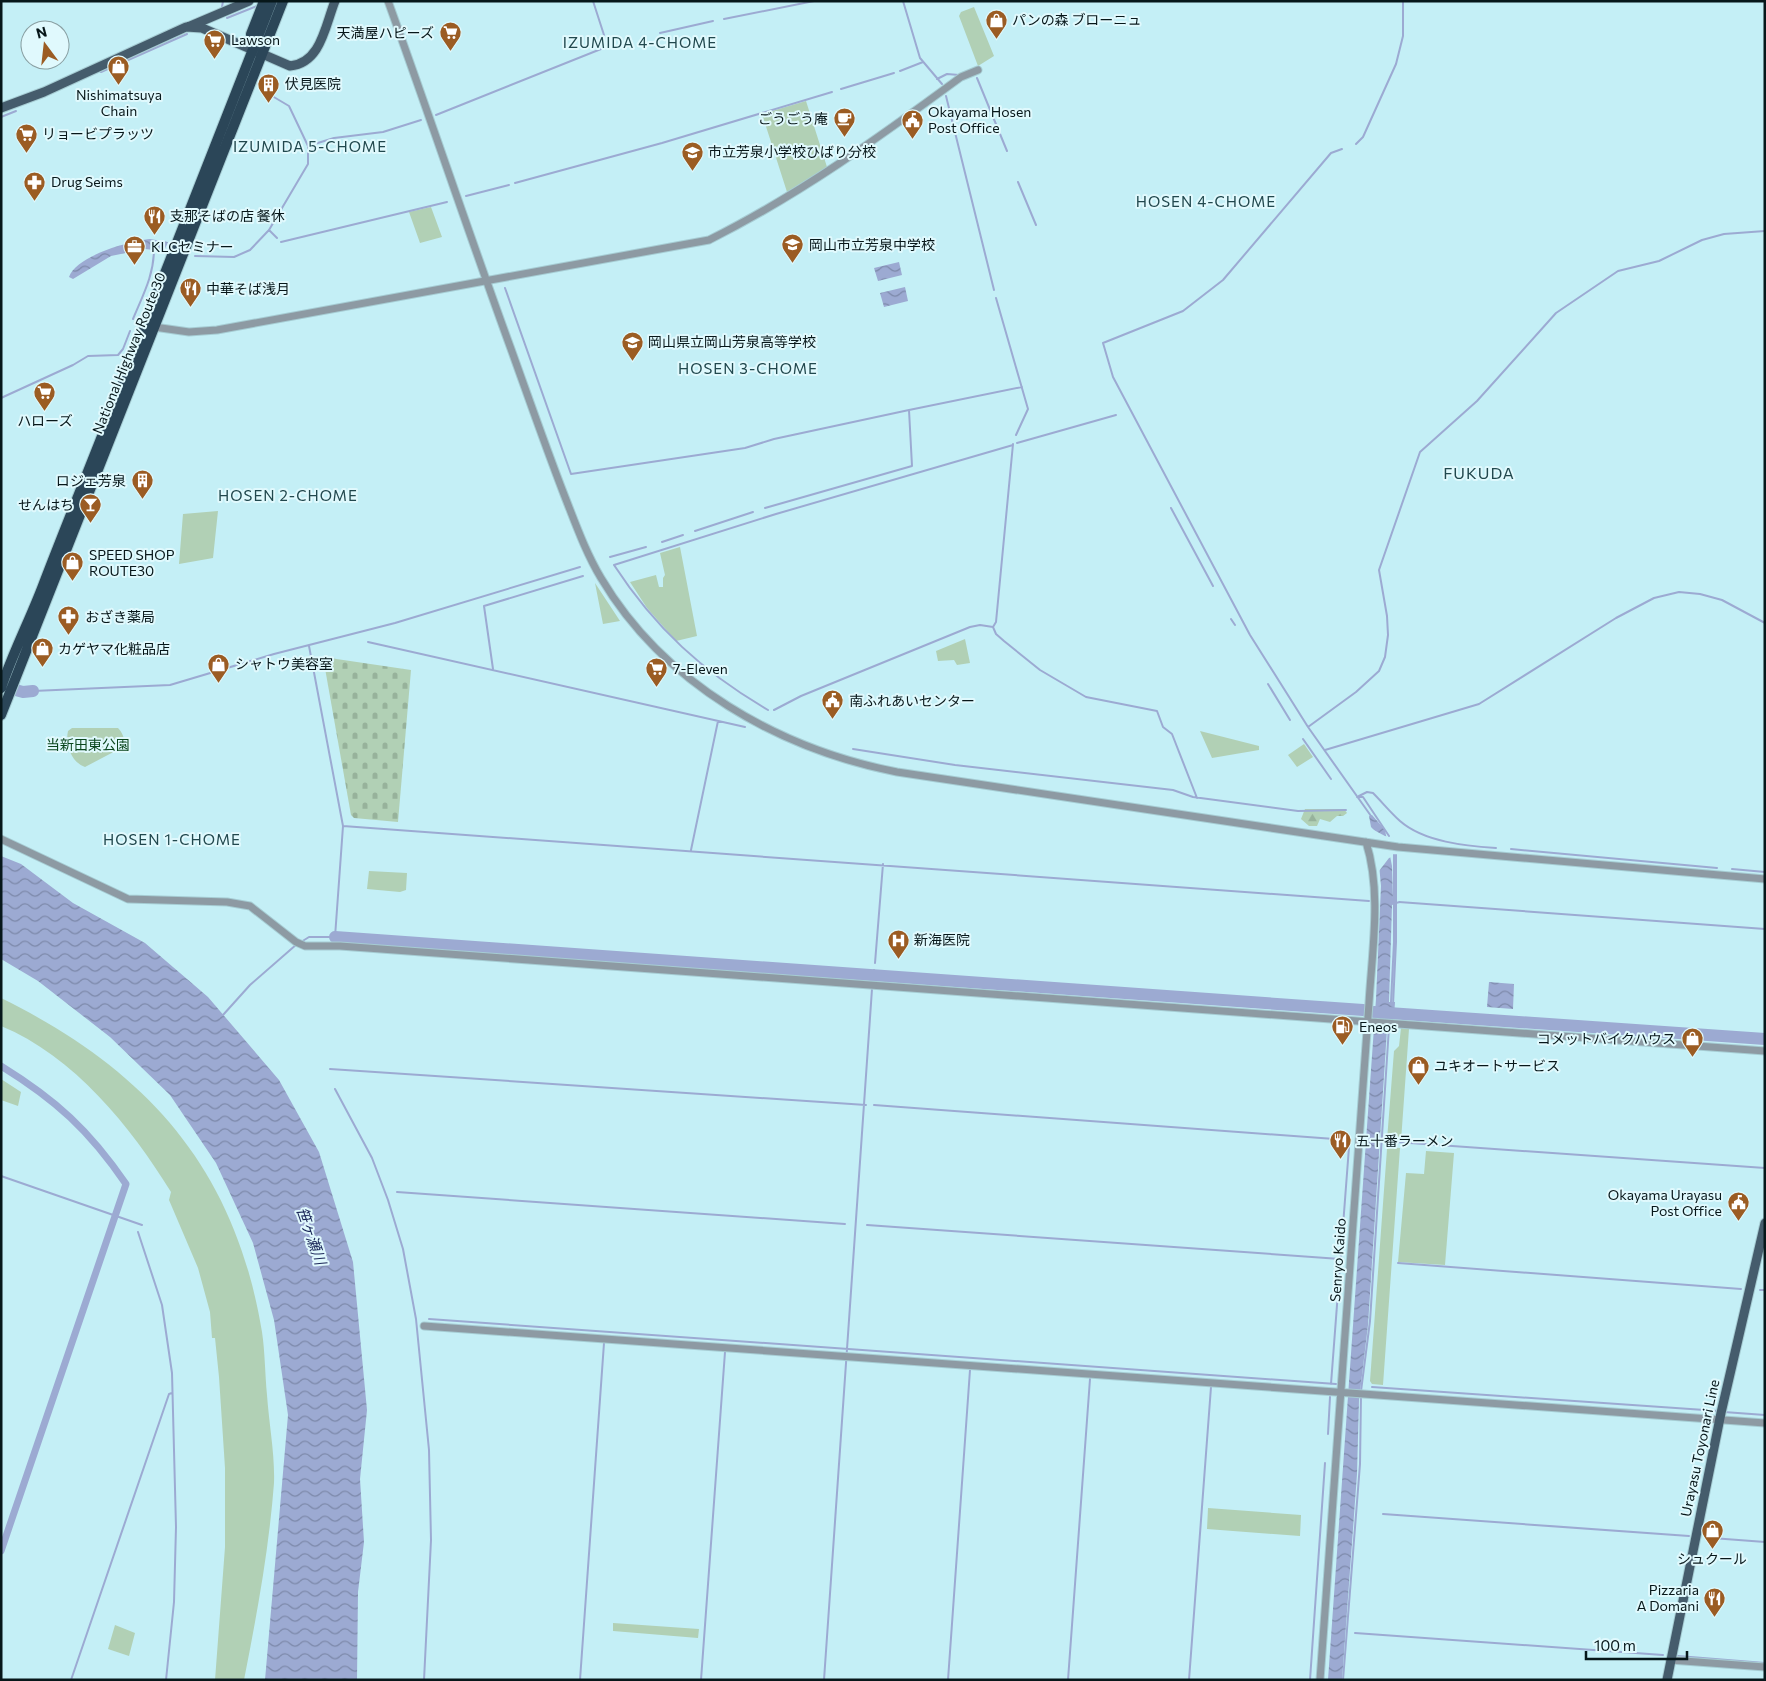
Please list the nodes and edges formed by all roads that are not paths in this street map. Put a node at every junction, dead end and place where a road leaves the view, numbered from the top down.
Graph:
1 (249, 1) edge
2 (264, 1) edge
3 (272, 1) edge
4 (283, 1) edge
5 (290, 1) edge
6 (335, 1) edge
7 (388, 1) edge
8 (188, 27) junction
9 (257, 52) junction
10 (978, 70) dead end
11 (1, 108) edge
12 (486, 281) junction
13 (154, 327) junction
14 (6, 687) edge
15 (1, 715) edge
16 (1, 838) edge
17 (1366, 842) junction
18 (1765, 879) edge
19 (1371, 1021) junction
20 (1765, 1051) edge
21 (1765, 1223) edge
22 (424, 1326) dead end
23 (1344, 1393) junction
24 (1721, 1414) junction
25 (1765, 1423) edge
26 (1670, 1660) junction
27 (1765, 1667) edge
28 (1320, 1680) edge
29 (1667, 1680) edge

1 - 8 main road
2 - 9 highway
3 - 9 highway, National Highway Route 30
4 - 9 highway, National Highway Route 30
5 - 9 highway
6 - 9 main road
7 - 12 street
8 - 9 main road
8 - 11 main road
9 - 13 highway, National Highway Route 30
9 - 14 highway, National Highway Route 30
10 - 12 street
12 - 13 street
12 - 17 street
13 - 14 highway, National Highway Route 30
14 - 15 highway, National Highway Route 30
16 - 19 street
17 - 18 street
17 - 19 street, Senryo Kaido
19 - 20 street
19 - 23 street, Senryo Kaido
21 - 24 main road, Urayasu Toyonari Line
22 - 23 street
23 - 24 street
23 - 28 street, Senryo Kaido
24 - 25 street
24 - 26 main road, Urayasu Toyonari Line
26 - 27 street
26 - 29 main road, Urayasu Toyonari Line

